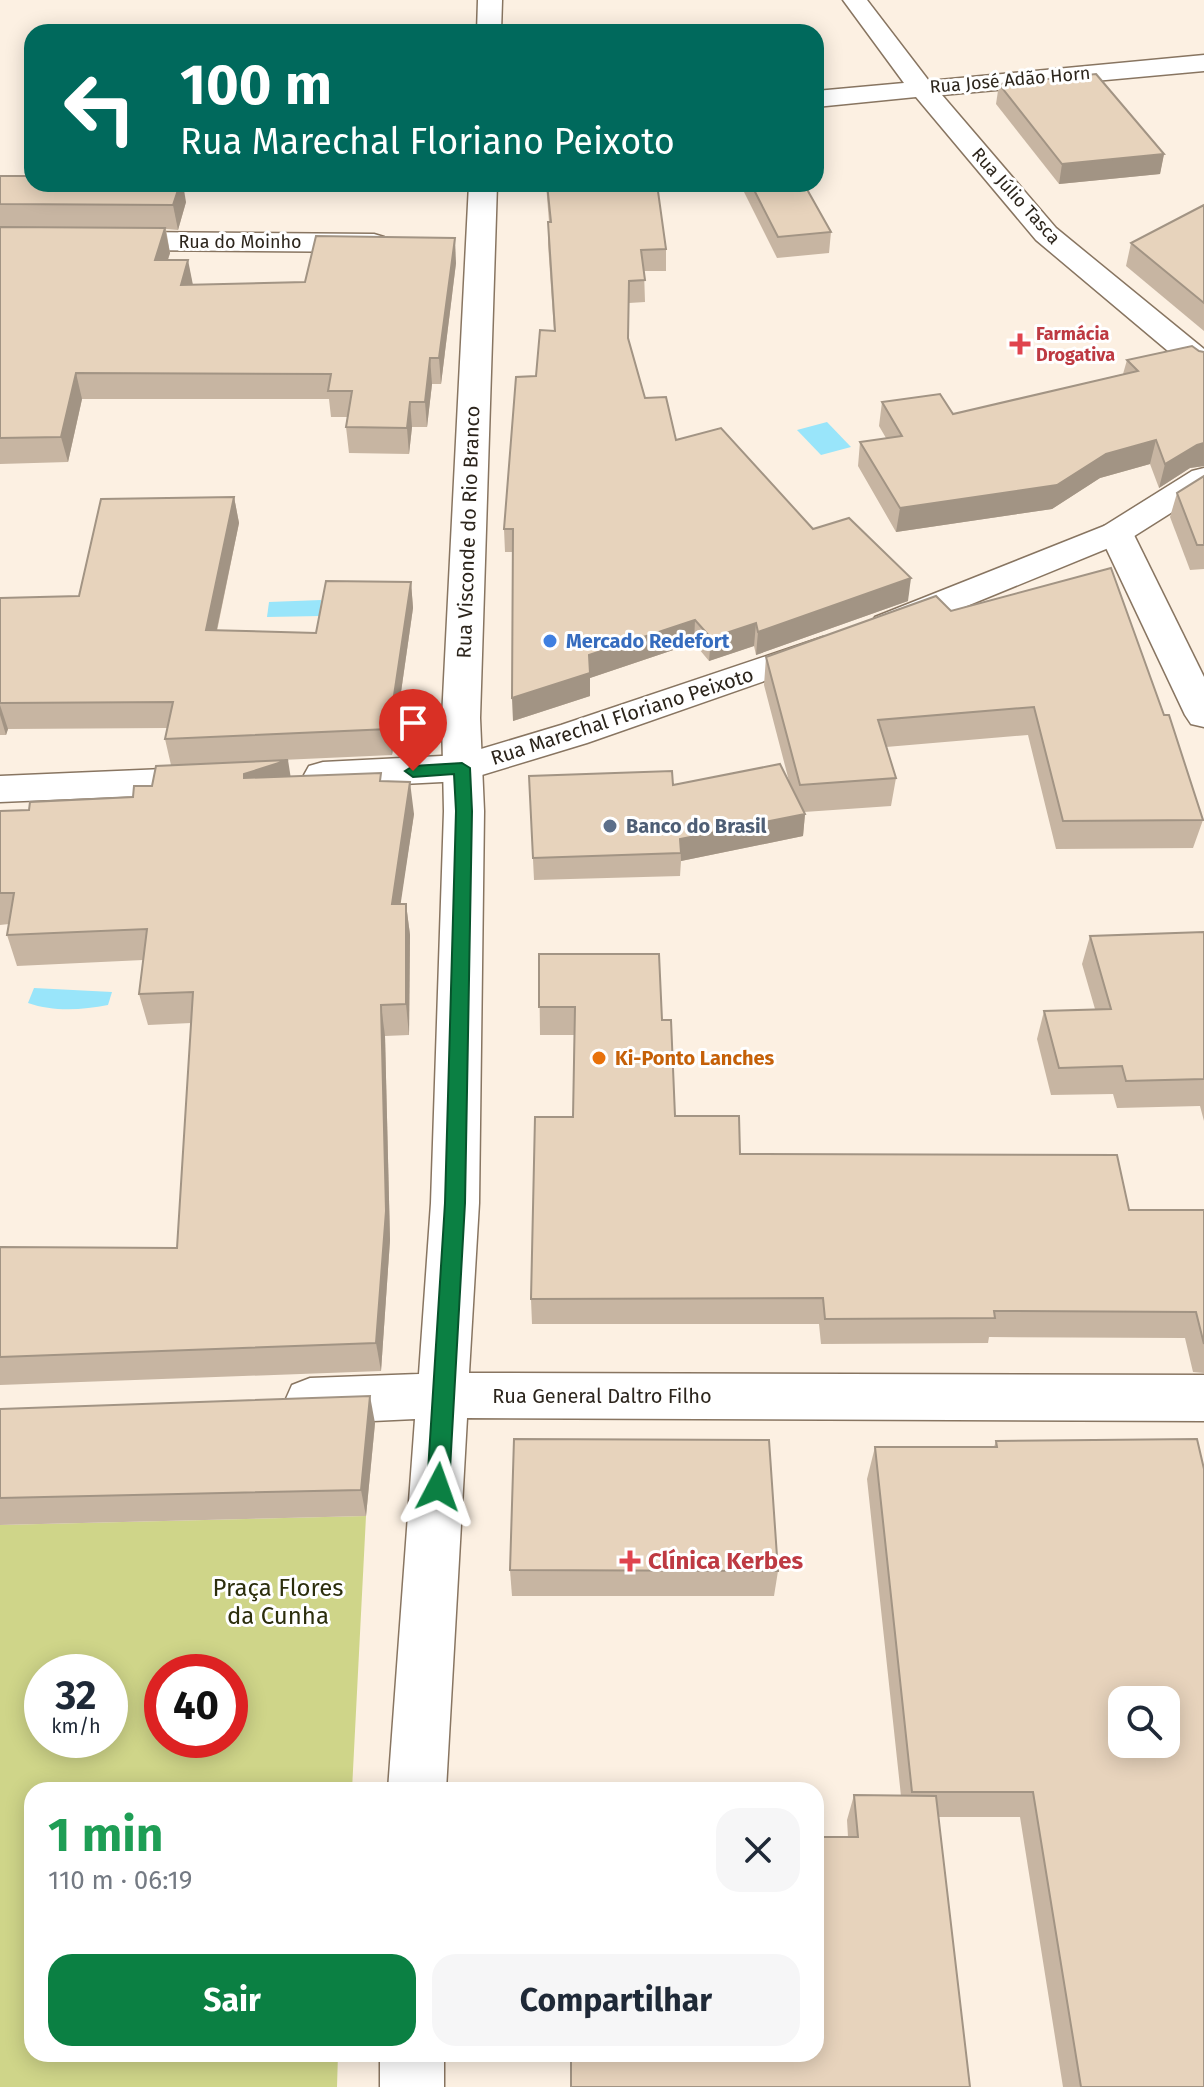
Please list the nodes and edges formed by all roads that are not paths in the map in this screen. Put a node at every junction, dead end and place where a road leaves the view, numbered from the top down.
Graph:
1 (490, 0) edge
2 (855, 0) edge
3 (489, 24) edge
4 (1204, 63) edge
5 (921, 88) junction
6 (824, 98) edge
7 (480, 192) edge
8 (0, 240) edge
9 (400, 244) edge
10 (1204, 365) edge
11 (1204, 478) edge
12 (1116, 533) junction
13 (1204, 715) edge
14 (462, 768) junction
15 (286, 777) edge
16 (238, 779) edge
17 (0, 789) edge
18 (444, 1395) junction
19 (1204, 1398) edge
20 (268, 1402) edge
21 (418, 1782) edge
22 (412, 2062) edge
23 (412, 2087) edge

1 - 3 street
2 - 5 street, Rua Júlio Tasca
4 - 5 street, Rua José Adão Horn
5 - 6 street, Rua José Adão Horn
5 - 10 street, Rua Júlio Tasca
7 - 14 street, Rua Visconde do Rio Branco
8 - 9 street, Rua do Moinho
11 - 12 street, Rua Marechal Floriano Peixoto
12 - 13 street
12 - 14 street, Rua Marechal Floriano Peixoto
14 - 15 street, Rua Marechal Floriano Peixoto
14 - 18 street, Rua Visconde do Rio Branco
16 - 17 street
18 - 19 street, Rua General Daltro Filho
18 - 20 street, Rua General Daltro Filho
18 - 21 street, Rua Visconde do Rio Branco
22 - 23 street

